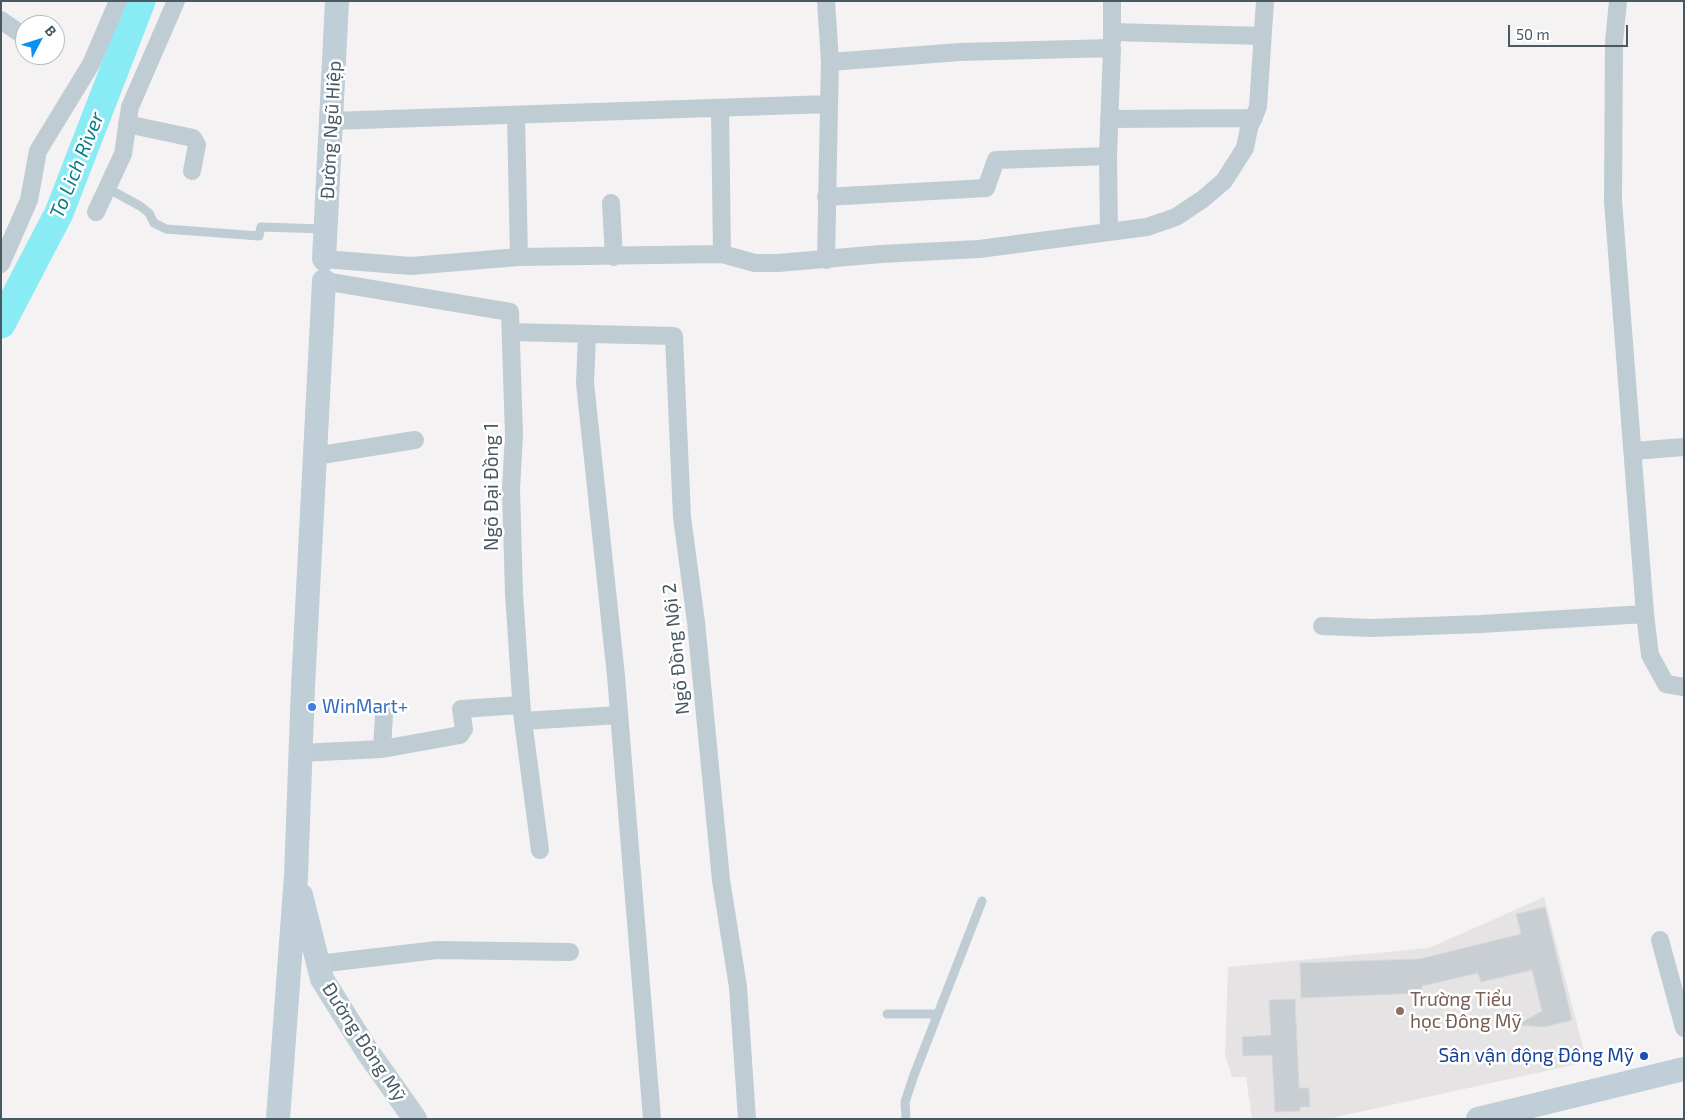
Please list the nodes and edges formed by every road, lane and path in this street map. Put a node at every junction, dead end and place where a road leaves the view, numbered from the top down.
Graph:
1 (118, 1) edge
2 (176, 1) edge
3 (337, 1) edge
4 (826, 1) edge
5 (1112, 1) edge
6 (1266, 1) edge
7 (1618, 1) edge
8 (1, 20) edge
9 (15, 30) edge
10 (1262, 36) junction
11 (1112, 40) junction
12 (830, 62) junction
13 (829, 104) junction
14 (720, 108) junction
15 (516, 116) junction
16 (1254, 118) junction
17 (1109, 120) junction
18 (331, 121) junction
19 (127, 124) junction
20 (1108, 156) junction
21 (192, 171) dead end
22 (107, 188) junction
23 (826, 197) junction
24 (611, 203) dead end
25 (96, 212) dead end
26 (326, 229) junction
27 (1109, 232) junction
28 (722, 254) junction
29 (519, 257) junction
30 (614, 257) junction
31 (826, 260) junction
32 (1, 264) edge
33 (324, 270) junction
34 (511, 332) junction
35 (587, 334) junction
36 (415, 440) dead end
37 (1684, 447) edge
38 (1633, 451) junction
39 (315, 456) junction
40 (1645, 614) junction
41 (1322, 626) dead end
42 (1684, 686) edge
43 (522, 713) junction
44 (384, 715) dead end
45 (619, 715) junction
46 (382, 748) junction
47 (301, 753) junction
48 (540, 850) dead end
49 (296, 876) junction
50 (982, 900) dead end
51 (1660, 940) dead end
52 (570, 952) dead end
53 (318, 964) junction
54 (887, 1014) dead end
55 (936, 1014) junction
56 (1684, 1028) edge
57 (1684, 1070) edge
58 (413, 1118) edge
59 (278, 1119) edge
60 (652, 1119) edge
61 (748, 1119) edge
62 (906, 1119) edge
63 (1480, 1119) edge

1 - 32 street
2 - 19 street
3 - 18 street, Đường Ngũ Hiệp
4 - 12 street
5 - 11 street
6 - 10 street
7 - 38 street
8 - 9 street
10 - 11 street
10 - 16 street
11 - 12 street
11 - 17 street
12 - 13 street
13 - 14 street
13 - 23 street
14 - 15 street
14 - 28 street
15 - 18 street
15 - 29 street
16 - 17 street
16 - 27 street
17 - 20 street
18 - 26 street, Đường Ngũ Hiệp
19 - 21 street
19 - 22 street
20 - 23 street
20 - 27 street
22 - 25 street
22 - 26 lane
23 - 31 street
24 - 30 street
26 - 33 street, Đường Ngũ Hiệp
27 - 31 street
28 - 30 street
28 - 31 street
29 - 30 street
29 - 33 street
33 - 34 street, Ngõ Đại Đồng 1
33 - 39 street, Đường Ngũ Hiệp
34 - 35 street, Ngõ Đồng Nội 2
34 - 43 street, Ngõ Đại Đồng 1
35 - 45 street
35 - 61 street, Ngõ Đồng Nội 2
36 - 39 street
37 - 38 street
38 - 40 street
39 - 47 street, Đường Ngũ Hiệp
40 - 41 street
40 - 42 street
43 - 45 street
43 - 46 street
43 - 48 street, Ngõ Đại Đồng 1
44 - 46 street
45 - 60 street
46 - 47 street
47 - 49 street, Đường Ngũ Hiệp
49 - 53 street, Đường Đông Mỹ
49 - 59 street
50 - 55 lane
51 - 56 street
52 - 53 street
53 - 58 street, Đường Đông Mỹ
54 - 55 lane
55 - 62 lane
57 - 63 street

